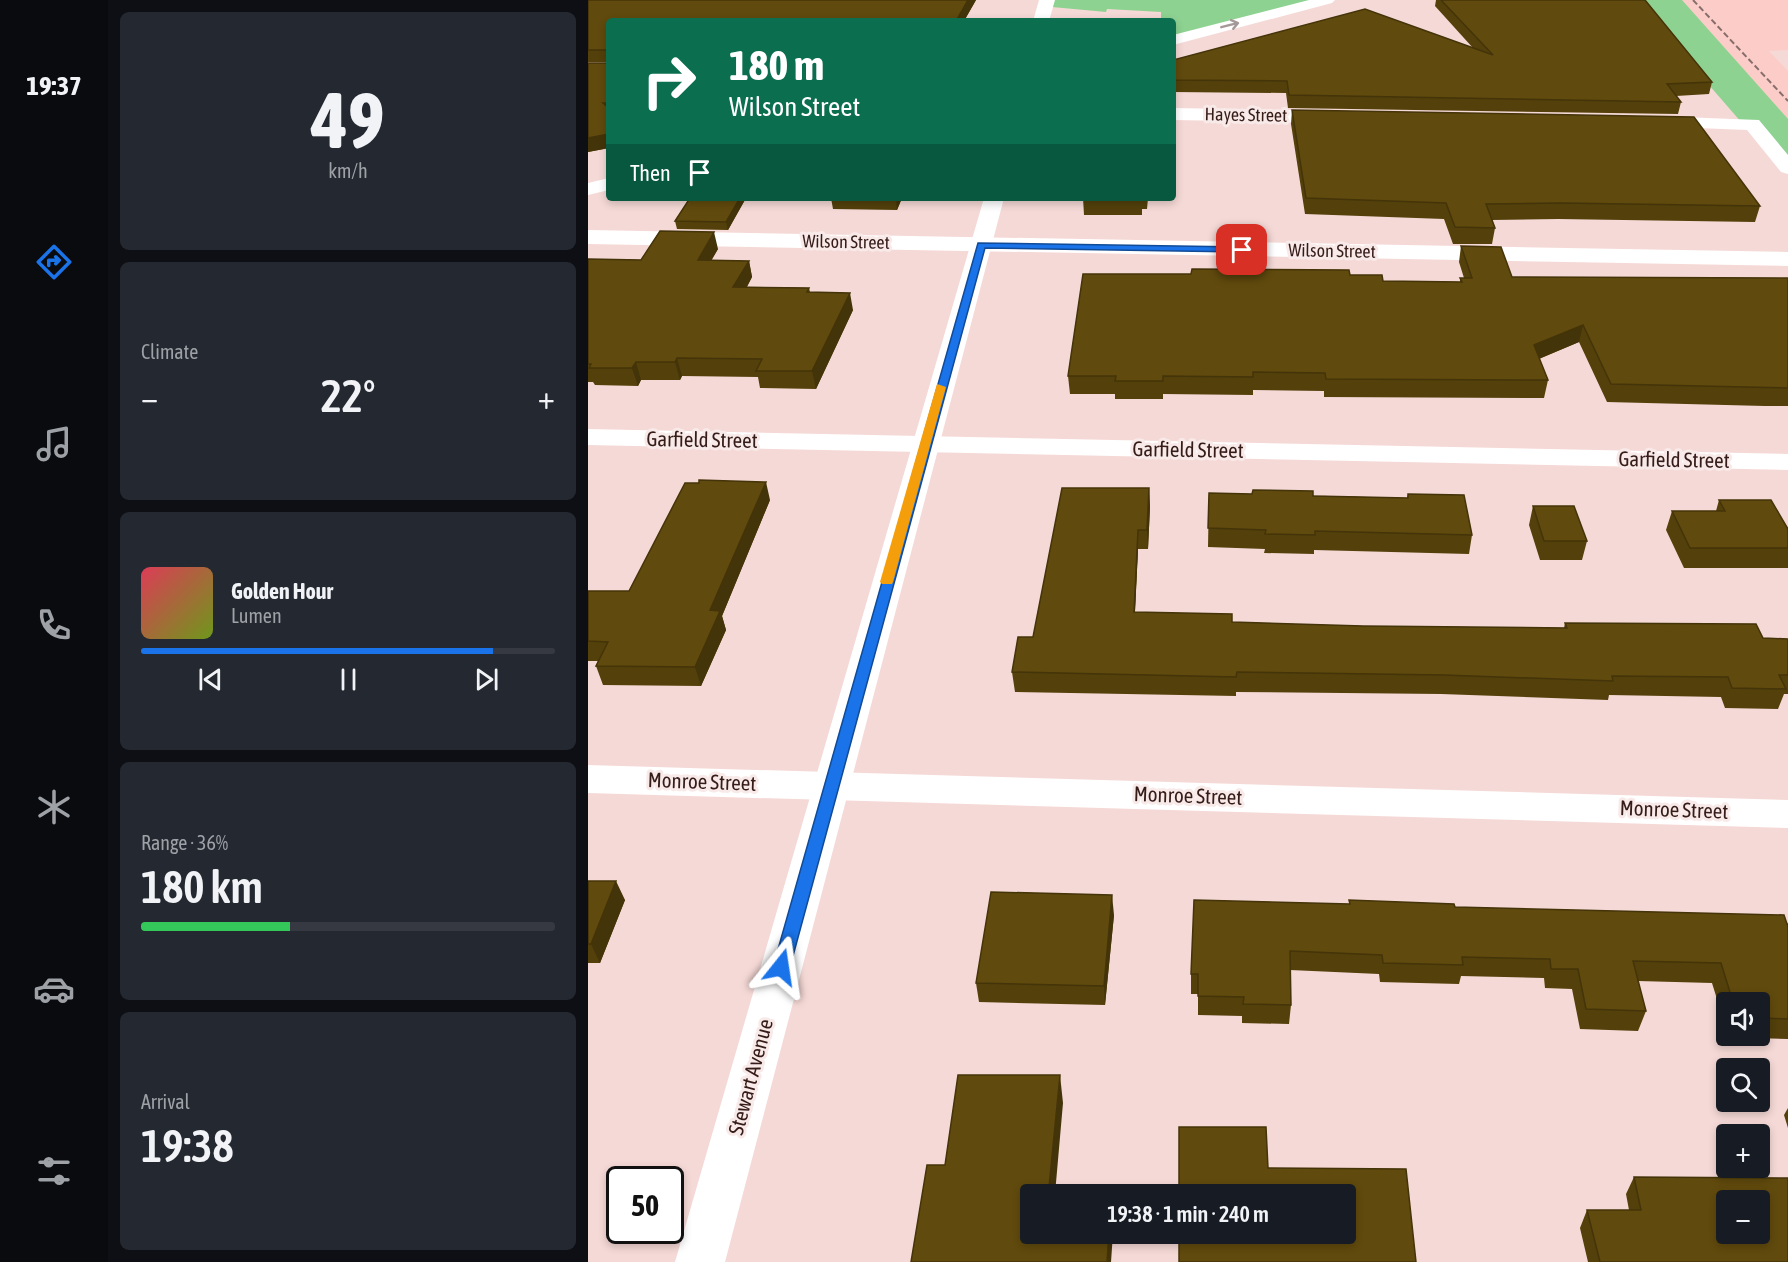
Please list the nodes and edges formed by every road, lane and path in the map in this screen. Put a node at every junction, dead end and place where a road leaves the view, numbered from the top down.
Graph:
1 (1047, 0) edge
2 (1327, 0) edge
3 (1042, 18) edge
4 (1176, 39) edge
5 (1176, 114) edge
6 (1350, 117) edge
7 (1634, 122) edge
8 (1788, 168) edge
9 (606, 185) edge
10 (588, 189) edge
11 (993, 201) edge
12 (588, 237) edge
13 (981, 245) junction
14 (1788, 259) edge
15 (588, 437) edge
16 (924, 444) junction
17 (1788, 462) edge
18 (588, 779) edge
19 (831, 786) junction
20 (1788, 814) edge
21 (700, 1262) edge

1 - 3 street
4 -> 2 street
5 - 6 street, Hayes Street
7 - 8 street
9 - 10 street
11 - 13 street, Stewart Avenue
12 - 13 street, Wilson Street
13 - 14 street, Wilson Street
13 - 16 street, Stewart Avenue
15 - 16 street, Garfield Street
16 - 17 street, Garfield Street
16 - 19 street, Stewart Avenue
18 - 19 street, Monroe Street
19 - 20 street, Monroe Street
19 - 21 street, Stewart Avenue

